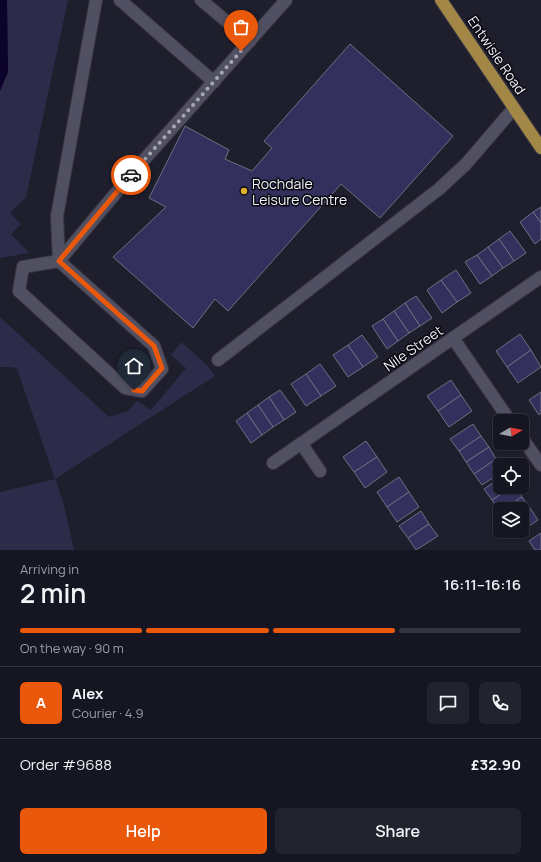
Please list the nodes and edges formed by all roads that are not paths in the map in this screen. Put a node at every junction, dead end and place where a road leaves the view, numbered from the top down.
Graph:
1 (96, 0) edge
2 (120, 0) edge
3 (201, 0) edge
4 (286, 0) edge
5 (441, 0) edge
6 (250, 41) junction
7 (214, 82) junction
8 (514, 108) junction
9 (541, 148) edge
10 (59, 261) junction
11 (541, 278) edge
12 (453, 338) junction
13 (218, 360) dead end
14 (505, 414) edge
15 (301, 444) junction
16 (529, 448) edge
17 (273, 463) dead end
18 (541, 465) edge
19 (320, 471) dead end

1 - 10 street
2 - 7 street
3 - 6 street
4 - 6 street
5 - 8 main road, Entwisle Road
6 - 7 street
7 - 10 street
8 - 9 main road, Entwisle Road
8 - 13 street
10 - 10 street
11 - 12 street, Nile Street
12 - 14 street
12 - 15 street, Nile Street
15 - 17 street, Nile Street
15 - 19 street
16 - 18 street

